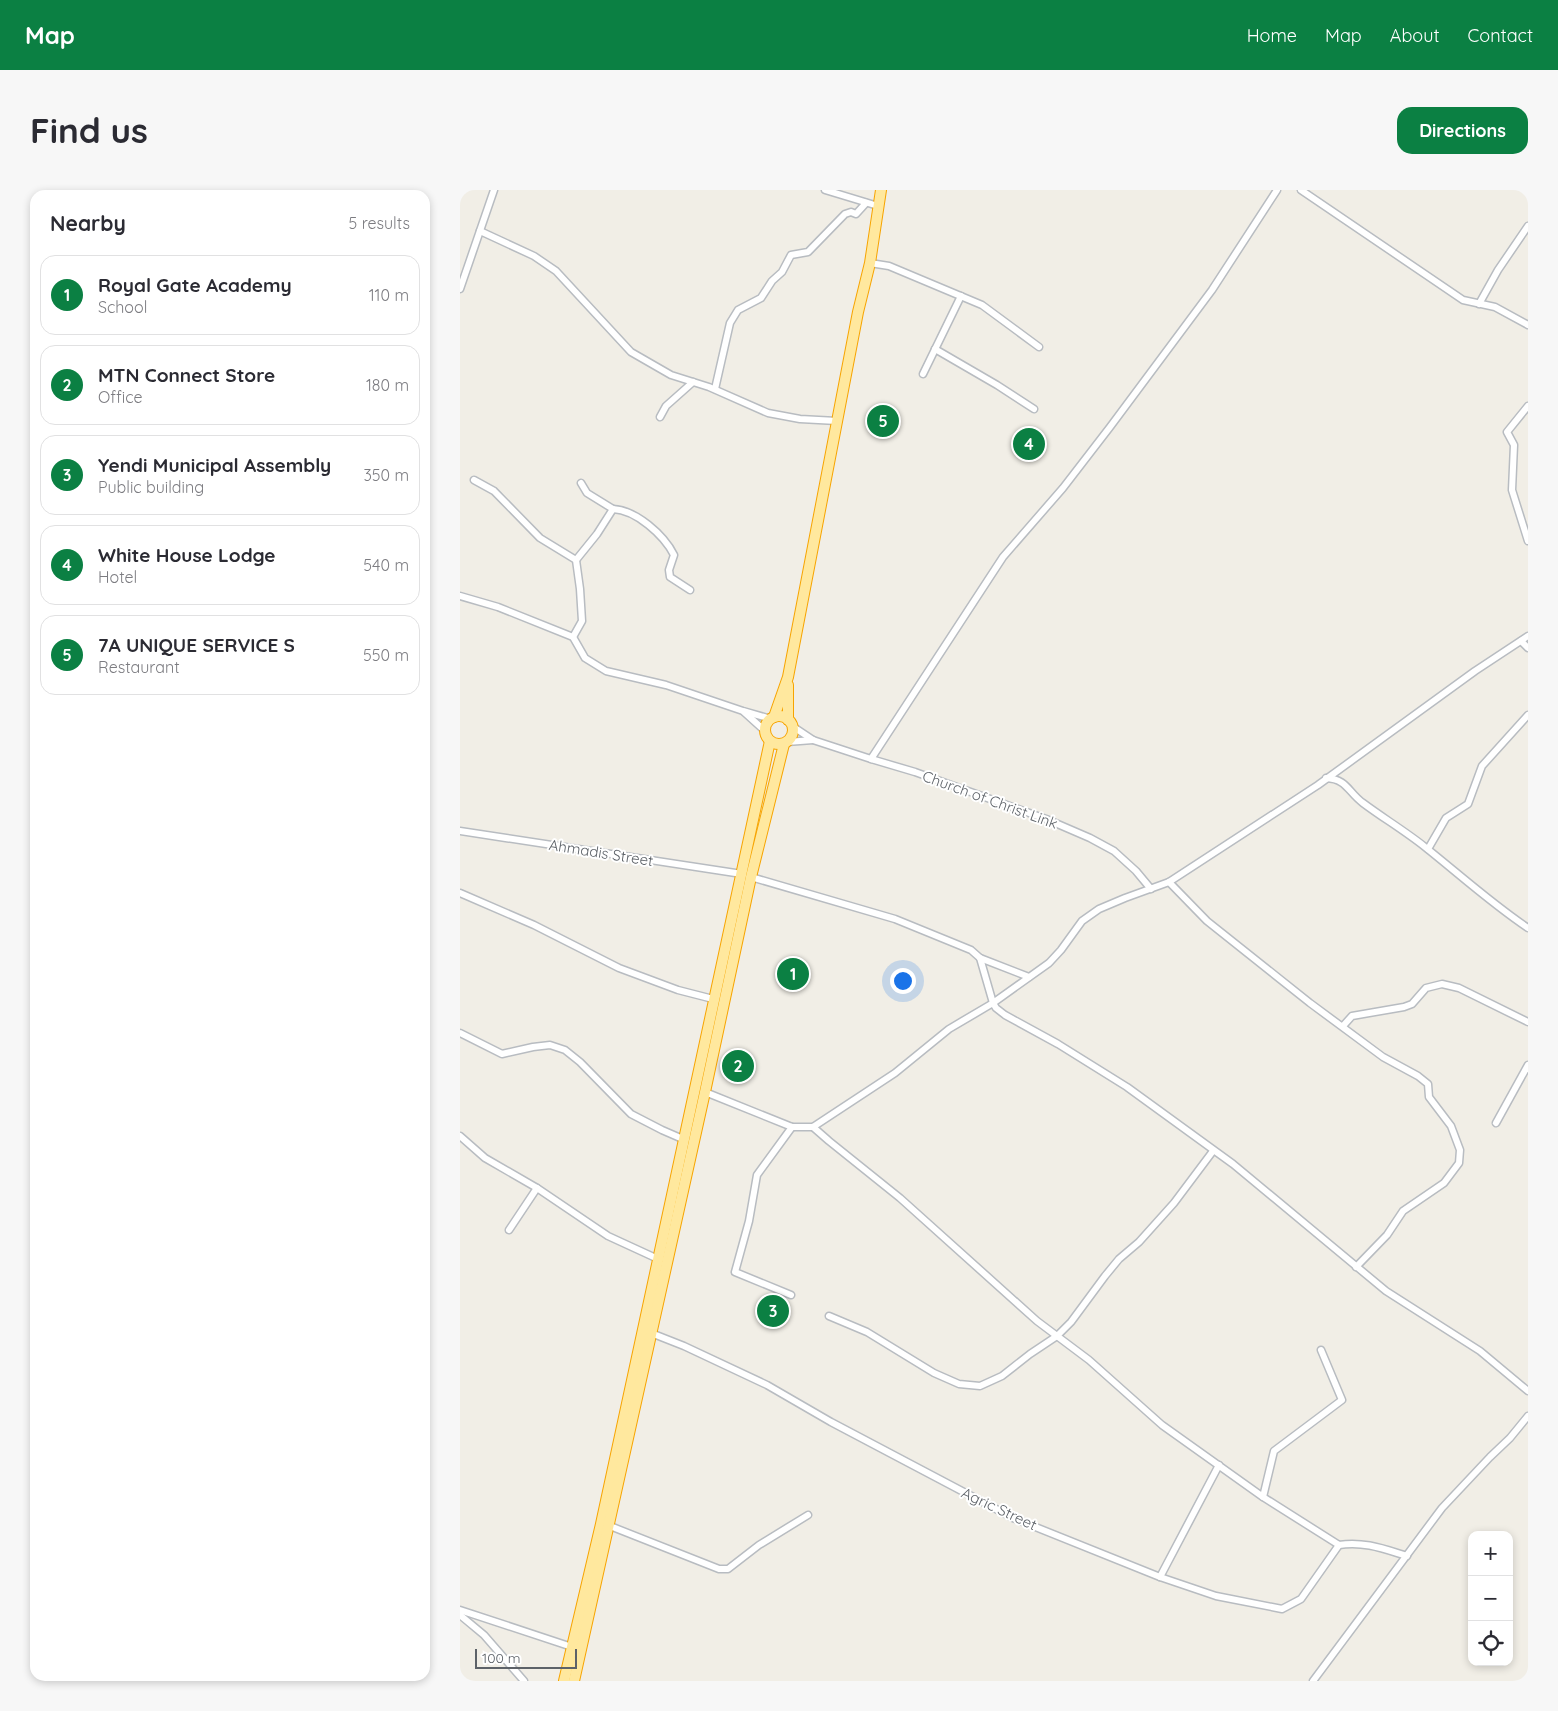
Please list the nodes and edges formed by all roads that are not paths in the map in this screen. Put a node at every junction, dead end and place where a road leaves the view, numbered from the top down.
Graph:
1 (494, 190) edge
2 (824, 190) edge
3 (881, 190) edge
4 (1277, 190) edge
5 (1301, 190) edge
6 (866, 202) junction
7 (878, 206) junction
8 (1528, 226) edge
9 (480, 232) junction
10 (870, 263) junction
11 (460, 289) edge
12 (961, 296) junction
13 (1479, 304) junction
14 (1528, 325) edge
15 (1039, 347) dead end
16 (935, 349) junction
17 (923, 374) dead end
18 (693, 382) junction
19 (714, 389) junction
20 (1528, 406) edge
21 (1034, 409) dead end
22 (660, 417) dead end
23 (837, 421) junction
24 (474, 480) dead end
25 (581, 483) dead end
26 (613, 509) junction
27 (1528, 541) edge
28 (576, 560) junction
29 (690, 590) dead end
30 (460, 596) edge
31 (1528, 636) edge
32 (573, 638) junction
33 (1520, 641) junction
34 (1528, 648) edge
35 (788, 677) junction
36 (743, 711) junction
37 (1528, 715) edge
38 (773, 718) junction
39 (790, 723) junction
40 (767, 736) junction
41 (813, 740) junction
42 (785, 743) junction
43 (871, 759) junction
44 (1326, 778) junction
45 (460, 831) edge
46 (1428, 849) junction
47 (746, 876) junction
48 (1169, 882) junction
49 (1151, 889) junction
50 (460, 893) edge
51 (1528, 928) edge
52 (980, 958) junction
53 (1029, 976) junction
54 (713, 999) junction
55 (993, 1003) junction
56 (1528, 1022) edge
57 (1343, 1026) junction
58 (460, 1033) edge
59 (1528, 1065) edge
60 (705, 1092) junction
61 (1496, 1122) dead end
62 (792, 1127) junction
63 (813, 1127) junction
64 (460, 1136) edge
65 (685, 1140) junction
66 (1213, 1151) junction
67 (538, 1188) junction
68 (509, 1230) dead end
69 (658, 1260) junction
70 (1356, 1267) junction
71 (791, 1296) dead end
72 (829, 1316) dead end
73 (647, 1332) junction
74 (1057, 1336) junction
75 (1321, 1350) dead end
76 (1528, 1391) edge
77 (1528, 1416) edge
78 (1219, 1465) junction
79 (1263, 1496) junction
80 (808, 1515) dead end
81 (610, 1526) junction
82 (1339, 1545) junction
83 (1407, 1556) junction
84 (1160, 1577) junction
85 (460, 1610) edge
86 (460, 1615) edge
87 (572, 1647) junction
88 (524, 1681) edge
89 (564, 1681) edge
90 (574, 1681) edge
91 (1313, 1681) edge

1 - 9 street
2 - 6 street
3 - 7 highway
4 - 43 street
5 - 13 street
6 - 7 street
6 - 19 street
7 - 10 highway
8 - 13 street
9 - 11 street
9 - 18 street
10 - 12 street
10 - 23 highway
12 - 15 street
12 - 16 street
13 - 14 street
16 - 17 street
16 - 21 street
18 - 19 street
18 - 22 street
19 - 23 street
20 - 27 street
23 - 35 highway
24 - 28 street
25 - 26 street
26 - 28 street
26 - 29 street
28 - 32 street
30 - 32 street
31 - 33 street
32 - 36 street
33 - 34 street
33 - 44 street
35 - 38 highway
35 - 39 highway
36 - 38 street
36 - 40 street
37 - 46 street
38 - 39 highway
38 - 40 highway
39 - 41 street, Church of Christ Link
39 - 42 highway
40 - 42 highway
40 - 47 highway
41 - 42 street, Church of Christ Link
41 - 43 street, Church of Christ Link
42 - 47 highway
43 - 49 street, Church of Christ Link
44 - 46 street
44 - 48 street
45 - 47 street, Ahmadis Street
46 - 51 street
47 - 52 street, Ahmadis Street
47 - 54 highway
47 - 60 highway
48 - 49 street
48 - 57 street
49 - 53 street
50 - 54 street
52 - 53 street, Ahmadis Street
52 - 55 street
53 - 55 street
54 - 65 highway
55 - 63 street
55 - 66 street
56 - 57 street
57 - 70 street
58 - 65 street
59 - 61 street
60 - 62 street
60 - 73 highway
62 - 63 street
62 - 71 street
63 - 74 street
64 - 67 street
65 - 69 highway
66 - 70 street
66 - 74 street
67 - 68 street
67 - 69 street
69 - 73 highway
70 - 76 street
72 - 74 street
73 - 81 highway
73 - 84 street, Agric Street
73 - 87 highway
74 - 78 street
75 - 79 street
77 - 83 street
78 - 79 street
78 - 84 street
79 - 82 street
80 - 81 street
81 - 90 highway
82 - 83 street
82 - 84 street, Agric Street
83 - 91 street
85 - 87 street
86 - 88 street
87 - 89 highway

